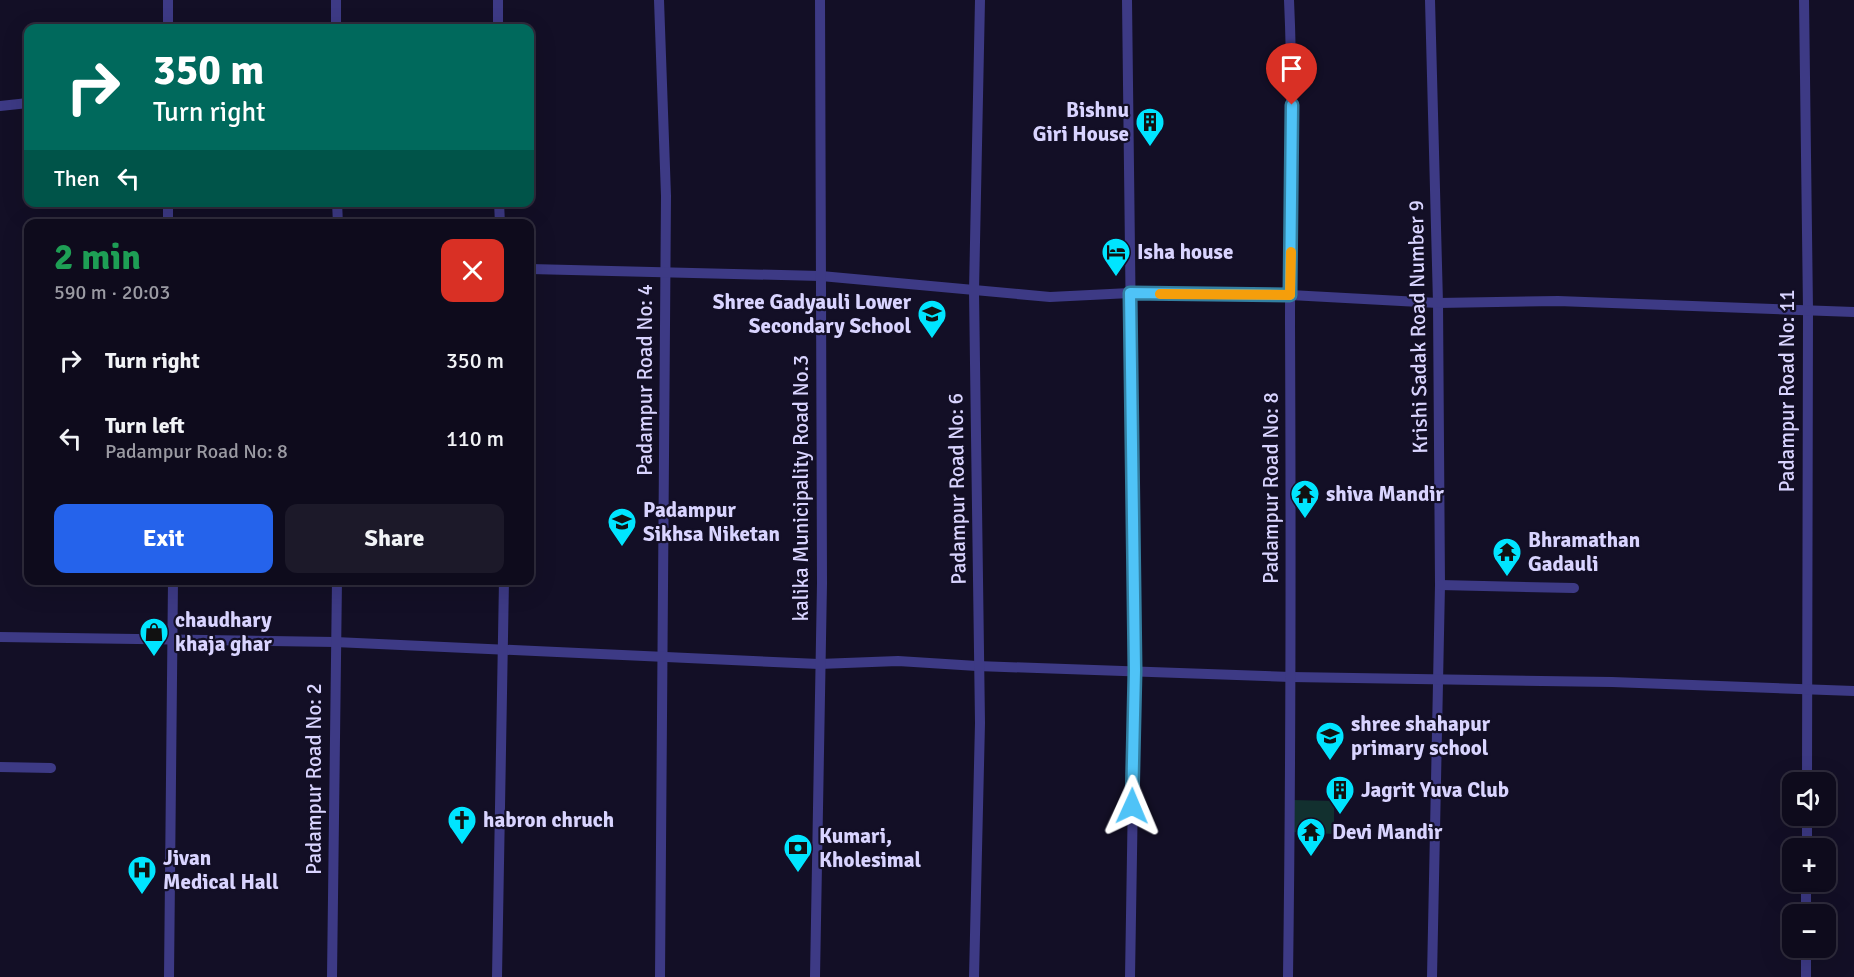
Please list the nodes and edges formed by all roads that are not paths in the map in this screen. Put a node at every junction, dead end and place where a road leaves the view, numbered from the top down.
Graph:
1 (168, 0) edge
2 (336, 0) edge
3 (498, 0) edge
4 (659, 0) edge
5 (820, 0) edge
6 (980, 0) edge
7 (1127, 0) edge
8 (1289, 0) edge
9 (1430, 0) edge
10 (1804, 0) edge
11 (168, 24) edge
12 (336, 24) edge
13 (498, 24) edge
14 (24, 103) edge
15 (0, 106) edge
16 (534, 269) edge
17 (666, 273) junction
18 (821, 276) junction
19 (974, 291) junction
20 (1130, 293) junction
21 (1290, 295) junction
22 (1438, 303) junction
23 (1808, 310) junction
24 (1854, 312) edge
25 (173, 585) edge
26 (337, 585) edge
27 (504, 585) edge
28 (1440, 585) junction
29 (1574, 588) dead end
30 (0, 637) edge
31 (172, 638) junction
32 (335, 642) junction
33 (503, 649) junction
34 (663, 658) junction
35 (819, 664) junction
36 (977, 666) junction
37 (1135, 670) junction
38 (1291, 677) junction
39 (1437, 678) junction
40 (1808, 690) junction
41 (1854, 692) edge
42 (0, 767) edge
43 (51, 768) dead end
44 (1807, 772) edge
45 (1806, 958) edge
46 (169, 977) edge
47 (332, 977) edge
48 (497, 977) edge
49 (660, 977) edge
50 (815, 977) edge
51 (974, 977) edge
52 (1130, 977) edge
53 (1288, 977) edge
54 (1432, 977) edge
55 (1806, 977) edge

1 - 11 street
2 - 12 street
3 - 13 street
4 - 17 street, Padampur Road No: 4
5 - 18 street, kalika Municipality Road No.3
6 - 19 street, Padampur Road No: 6
7 - 20 street
8 - 21 street, Padampur Road No: 8
9 - 22 street, Krishi Sadak Road Number 9
10 - 23 street, Padampur Road No: 11
14 - 15 street
16 - 17 street
17 - 18 street
17 - 34 street, Padampur Road No: 4
18 - 19 street
18 - 35 street, kalika Municipality Road No.3
19 - 20 street
19 - 36 street, Padampur Road No: 6
20 - 21 street
20 - 37 street
21 - 22 street
21 - 38 street, Padampur Road No: 8
22 - 23 street
22 - 28 street, Krishi Sadak Road Number 9
23 - 24 street
23 - 40 street, Padampur Road No: 11
25 - 31 street
26 - 32 street, Padampur Road No: 2
27 - 33 street
28 - 29 street
28 - 39 street, Krishi Sadak Road Number 9
30 - 31 street
31 - 32 street
31 - 46 street
32 - 33 street
32 - 47 street, Padampur Road No: 2
33 - 34 street
33 - 48 street
34 - 35 street
34 - 49 street, Padampur Road No: 4
35 - 36 street
35 - 50 street, kalika Municipality Road No.3
36 - 37 street
36 - 51 street, Padampur Road No: 6
37 - 38 street
37 - 52 street
38 - 39 street
38 - 53 street, Padampur Road No: 8
39 - 40 street
39 - 54 street, Krishi Sadak Road Number 9
40 - 41 street
40 - 44 street, Padampur Road No: 11
42 - 43 street
45 - 55 street

